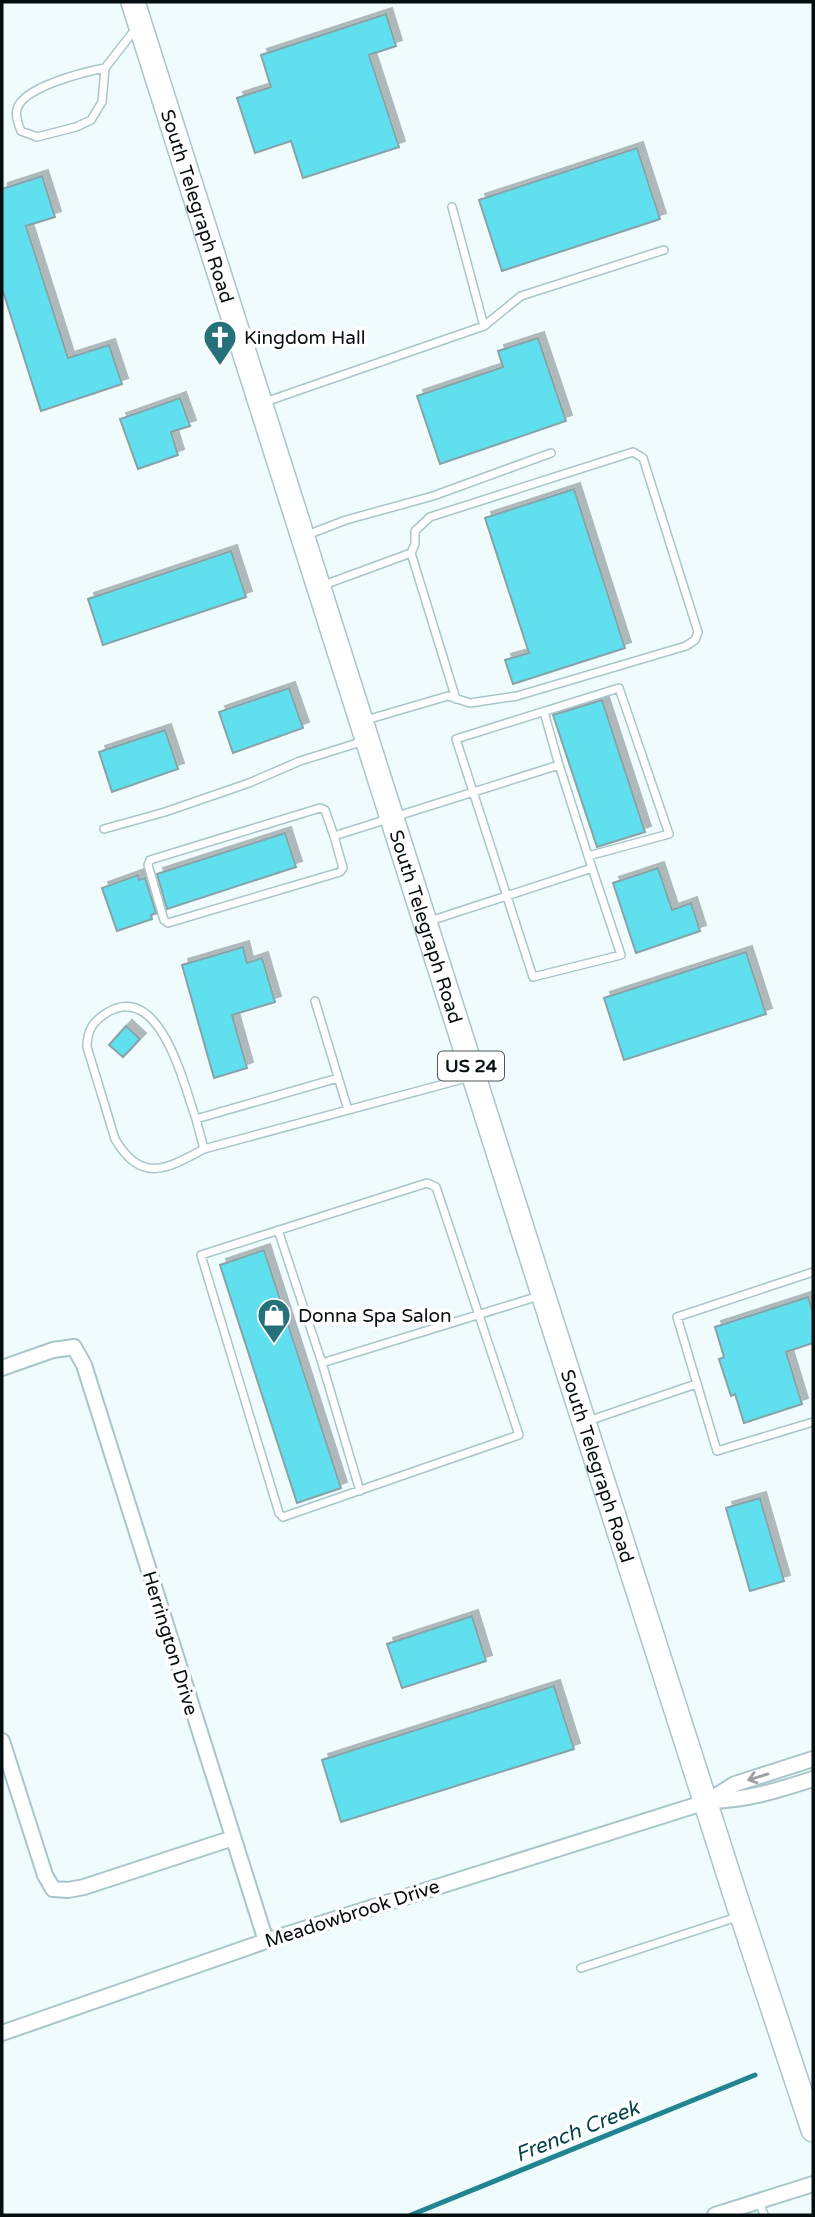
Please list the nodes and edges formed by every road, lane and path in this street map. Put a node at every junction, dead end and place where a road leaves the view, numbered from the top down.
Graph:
1 (132, 2) edge
2 (139, 24) junction
3 (105, 68) junction
4 (452, 207) dead end
5 (664, 250) dead end
6 (484, 326) junction
7 (261, 404) junction
8 (551, 453) dead end
9 (303, 536) junction
10 (411, 553) junction
11 (319, 587) junction
12 (456, 699) junction
13 (544, 712) junction
14 (365, 730) junction
15 (559, 765) junction
16 (472, 792) junction
17 (392, 817) junction
18 (104, 829) dead end
19 (334, 836) junction
20 (588, 856) junction
21 (592, 868) junction
22 (507, 897) junction
23 (426, 923) junction
24 (315, 1001) dead end
25 (474, 1076) junction
26 (338, 1077) junction
27 (348, 1110) junction
28 (196, 1119) junction
29 (204, 1149) junction
30 (278, 1230) junction
31 (813, 1272) edge
32 (543, 1294) junction
33 (478, 1315) junction
34 (322, 1363) junction
35 (2, 1368) edge
36 (696, 1384) junction
37 (813, 1422) edge
38 (584, 1423) junction
39 (360, 1491) junction
40 (2, 1741) edge
41 (813, 1759) edge
42 (813, 1779) edge
43 (706, 1801) junction
44 (233, 1838) junction
45 (741, 1915) junction
46 (266, 1941) junction
47 (581, 1968) dead end
48 (2, 2033) edge
49 (813, 2130) edge
50 (813, 2185) edge
51 (762, 2208) edge
52 (715, 2215) edge

1 - 2 main road, South Telegraph Road / US 24
2 - 3 lane
2 - 7 main road, South Telegraph Road / US 24
3 - 3 lane
4 - 6 lane
5 - 6 lane
6 - 7 lane
7 - 9 main road, South Telegraph Road / US 24
8 - 9 lane
9 - 11 main road, South Telegraph Road / US 24
10 - 11 lane
10 - 12 lane
10 - 12 lane
11 - 14 main road, South Telegraph Road / US 24
12 - 14 lane
13 - 15 lane
13 - 16 lane
13 - 20 lane
14 - 17 main road, South Telegraph Road / US 24
14 - 18 lane
15 - 16 lane
15 - 20 lane
16 - 17 lane
16 - 22 lane
17 - 19 lane
17 - 23 main road, South Telegraph Road / US 24
19 - 19 lane
20 - 21 lane
21 - 22 lane
21 - 22 lane
22 - 23 lane
23 - 25 main road, South Telegraph Road / US 24
24 - 26 lane
25 - 27 lane
25 - 32 main road, South Telegraph Road / US 24
26 - 27 lane
26 - 28 lane
27 - 29 lane
28 - 29 lane
28 - 29 lane
30 - 33 lane
30 - 34 lane
30 - 39 lane
31 - 36 lane
32 - 33 lane
32 - 38 main road, South Telegraph Road / US 24
33 - 34 lane
33 - 39 lane
34 - 39 lane
35 - 44 street, Herrington Drive
36 - 37 lane
36 - 38 lane
38 - 43 main road, South Telegraph Road / US 24
40 - 44 street
41 -> 43 street
42 - 43 street
43 - 45 main road, South Telegraph Road / US 24
43 - 46 street, Meadowbrook Drive
44 - 46 street, Herrington Drive
45 - 47 lane
45 - 49 main road, South Telegraph Road / US 24
46 - 48 street, Meadowbrook Drive
50 - 51 street
51 - 52 street

